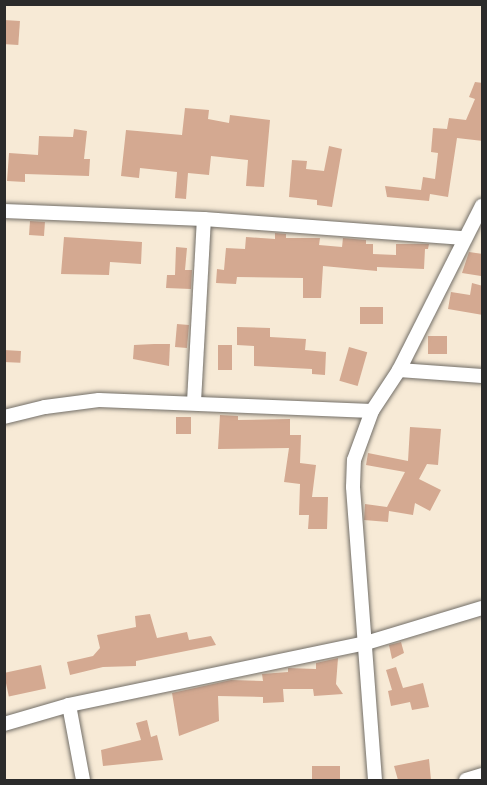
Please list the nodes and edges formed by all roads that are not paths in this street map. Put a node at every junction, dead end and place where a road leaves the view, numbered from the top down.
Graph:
1 (483, 206) edge
2 (4, 211) edge
3 (204, 219) junction
4 (464, 238) junction
5 (399, 370) junction
6 (483, 376) edge
7 (194, 402) junction
8 (372, 411) junction
9 (4, 417) edge
10 (483, 608) edge
11 (366, 643) junction
12 (69, 705) junction
13 (4, 724) edge
14 (483, 775) edge
15 (83, 780) edge
16 (375, 780) edge
17 (466, 780) edge

1 - 4 street
2 - 3 street
3 - 4 street
3 - 7 street
4 - 5 street
5 - 6 street
5 - 8 street
7 - 8 street
7 - 9 street
8 - 11 street
10 - 11 street
11 - 12 street
11 - 16 street
12 - 13 street
12 - 15 street
14 - 17 street

